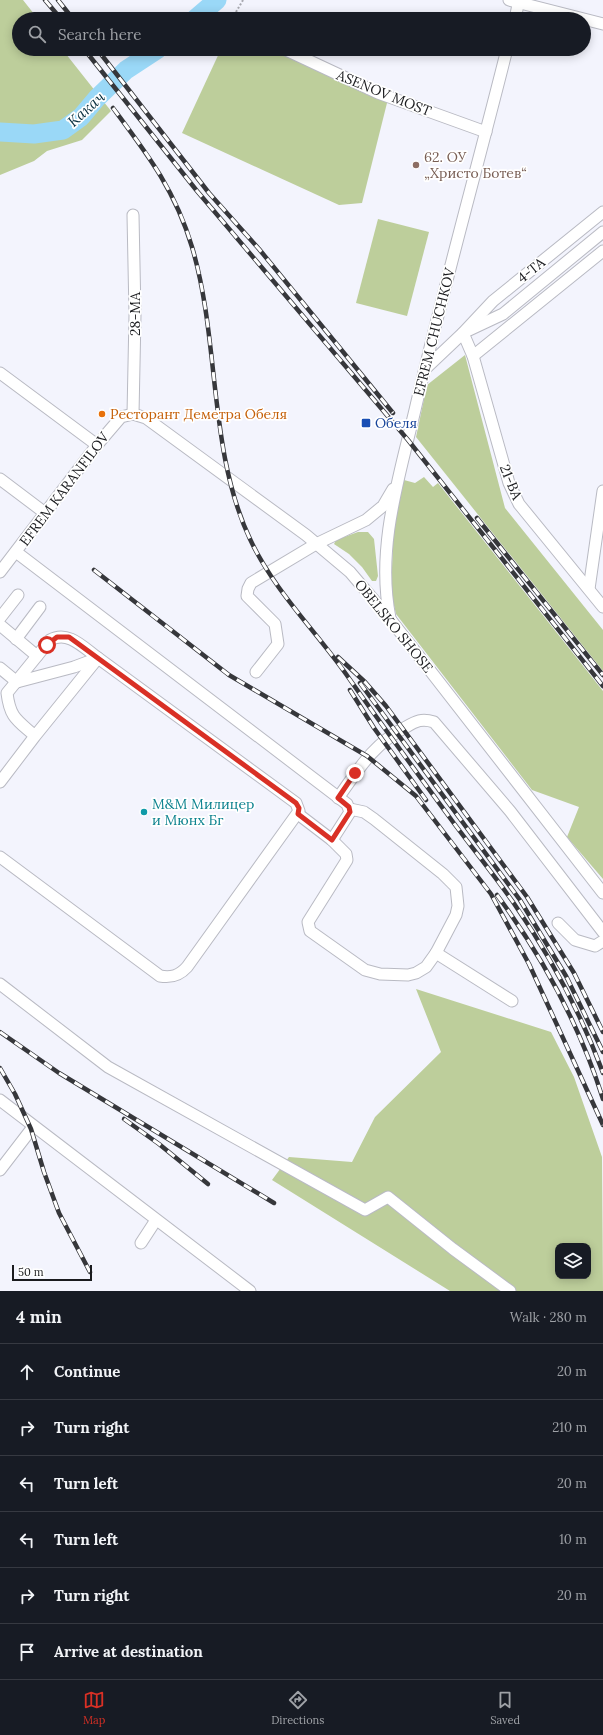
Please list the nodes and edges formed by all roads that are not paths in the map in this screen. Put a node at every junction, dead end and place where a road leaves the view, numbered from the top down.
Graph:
1 (516, 1) edge
2 (515, 12) edge
3 (558, 12) edge
4 (591, 21) edge
5 (603, 24) edge
6 (299, 56) edge
7 (505, 56) edge
8 (486, 132) junction
9 (603, 212) edge
10 (133, 215) dead end
11 (603, 232) edge
12 (603, 251) edge
13 (463, 333) junction
14 (473, 356) junction
15 (424, 369) junction
16 (0, 373) edge
17 (133, 414) junction
18 (97, 444) junction
19 (0, 479) edge
20 (396, 484) junction
21 (603, 491) edge
22 (45, 513) junction
23 (316, 544) junction
24 (16, 552) junction
25 (0, 572) edge
26 (589, 589) junction
27 (18, 596) dead end
28 (40, 607) dead end
29 (603, 607) edge
30 (0, 618) edge
31 (390, 619) junction
32 (0, 625) edge
33 (16, 639) junction
34 (37, 656) junction
35 (98, 658) junction
36 (0, 668) edge
37 (256, 672) dead end
38 (17, 682) junction
39 (35, 736) junction
40 (0, 782) edge
41 (338, 798) junction
42 (350, 810) junction
43 (298, 814) junction
44 (332, 840) junction
45 (0, 857) edge
46 (603, 893) edge
47 (558, 923) dead end
48 (603, 932) edge
49 (603, 941) edge
50 (436, 953) junction
51 (0, 984) edge
52 (512, 1001) dead end
53 (0, 1100) edge
54 (33, 1127) junction
55 (0, 1170) edge
56 (156, 1220) junction
57 (140, 1243) dead end
58 (250, 1291) edge
59 (510, 1291) edge

1 - 2 street
1 - 3 street
4 - 5 street
6 - 8 street, ASENOV MOST
7 - 8 street, EFREM CHUCHKOV
8 - 15 street, EFREM CHUCHKOV
9 - 13 street, 4-ТА
10 - 17 street, 28-МА
11 - 13 street, 4-ТА
12 - 14 street
13 - 14 street, 21-ВА
13 - 15 street, 4-ТА
14 - 26 street, 21-ВА
15 - 20 street, EFREM CHUCHKOV
16 - 18 street
17 - 18 street, EFREM KARANFILOV
17 - 23 street, OBELSKO SHOSE
18 - 22 street, EFREM KARANFILOV
19 - 22 street
20 - 23 street
20 - 31 street, EFREM CHUCHKOV
21 - 26 street
22 - 24 street, EFREM KARANFILOV
23 - 31 street, OBELSKO SHOSE
23 - 37 street
24 - 25 street, EFREM KARANFILOV
24 - 41 street
26 - 29 street, 21-ВА
27 - 30 street
28 - 33 street
31 - 46 street, OBELSKO SHOSE
32 - 33 street
33 - 34 street
34 - 35 street
34 - 38 street
35 - 38 street
35 - 39 street
35 - 43 street
36 - 38 street
38 - 39 street
39 - 40 street
41 - 42 street
41 - 48 street
42 - 44 street
42 - 50 street
43 - 44 street
43 - 45 street
44 - 50 street
47 - 49 street
50 - 52 street
51 - 59 street
53 - 54 street
54 - 55 street
54 - 56 street
56 - 57 street
56 - 58 street

